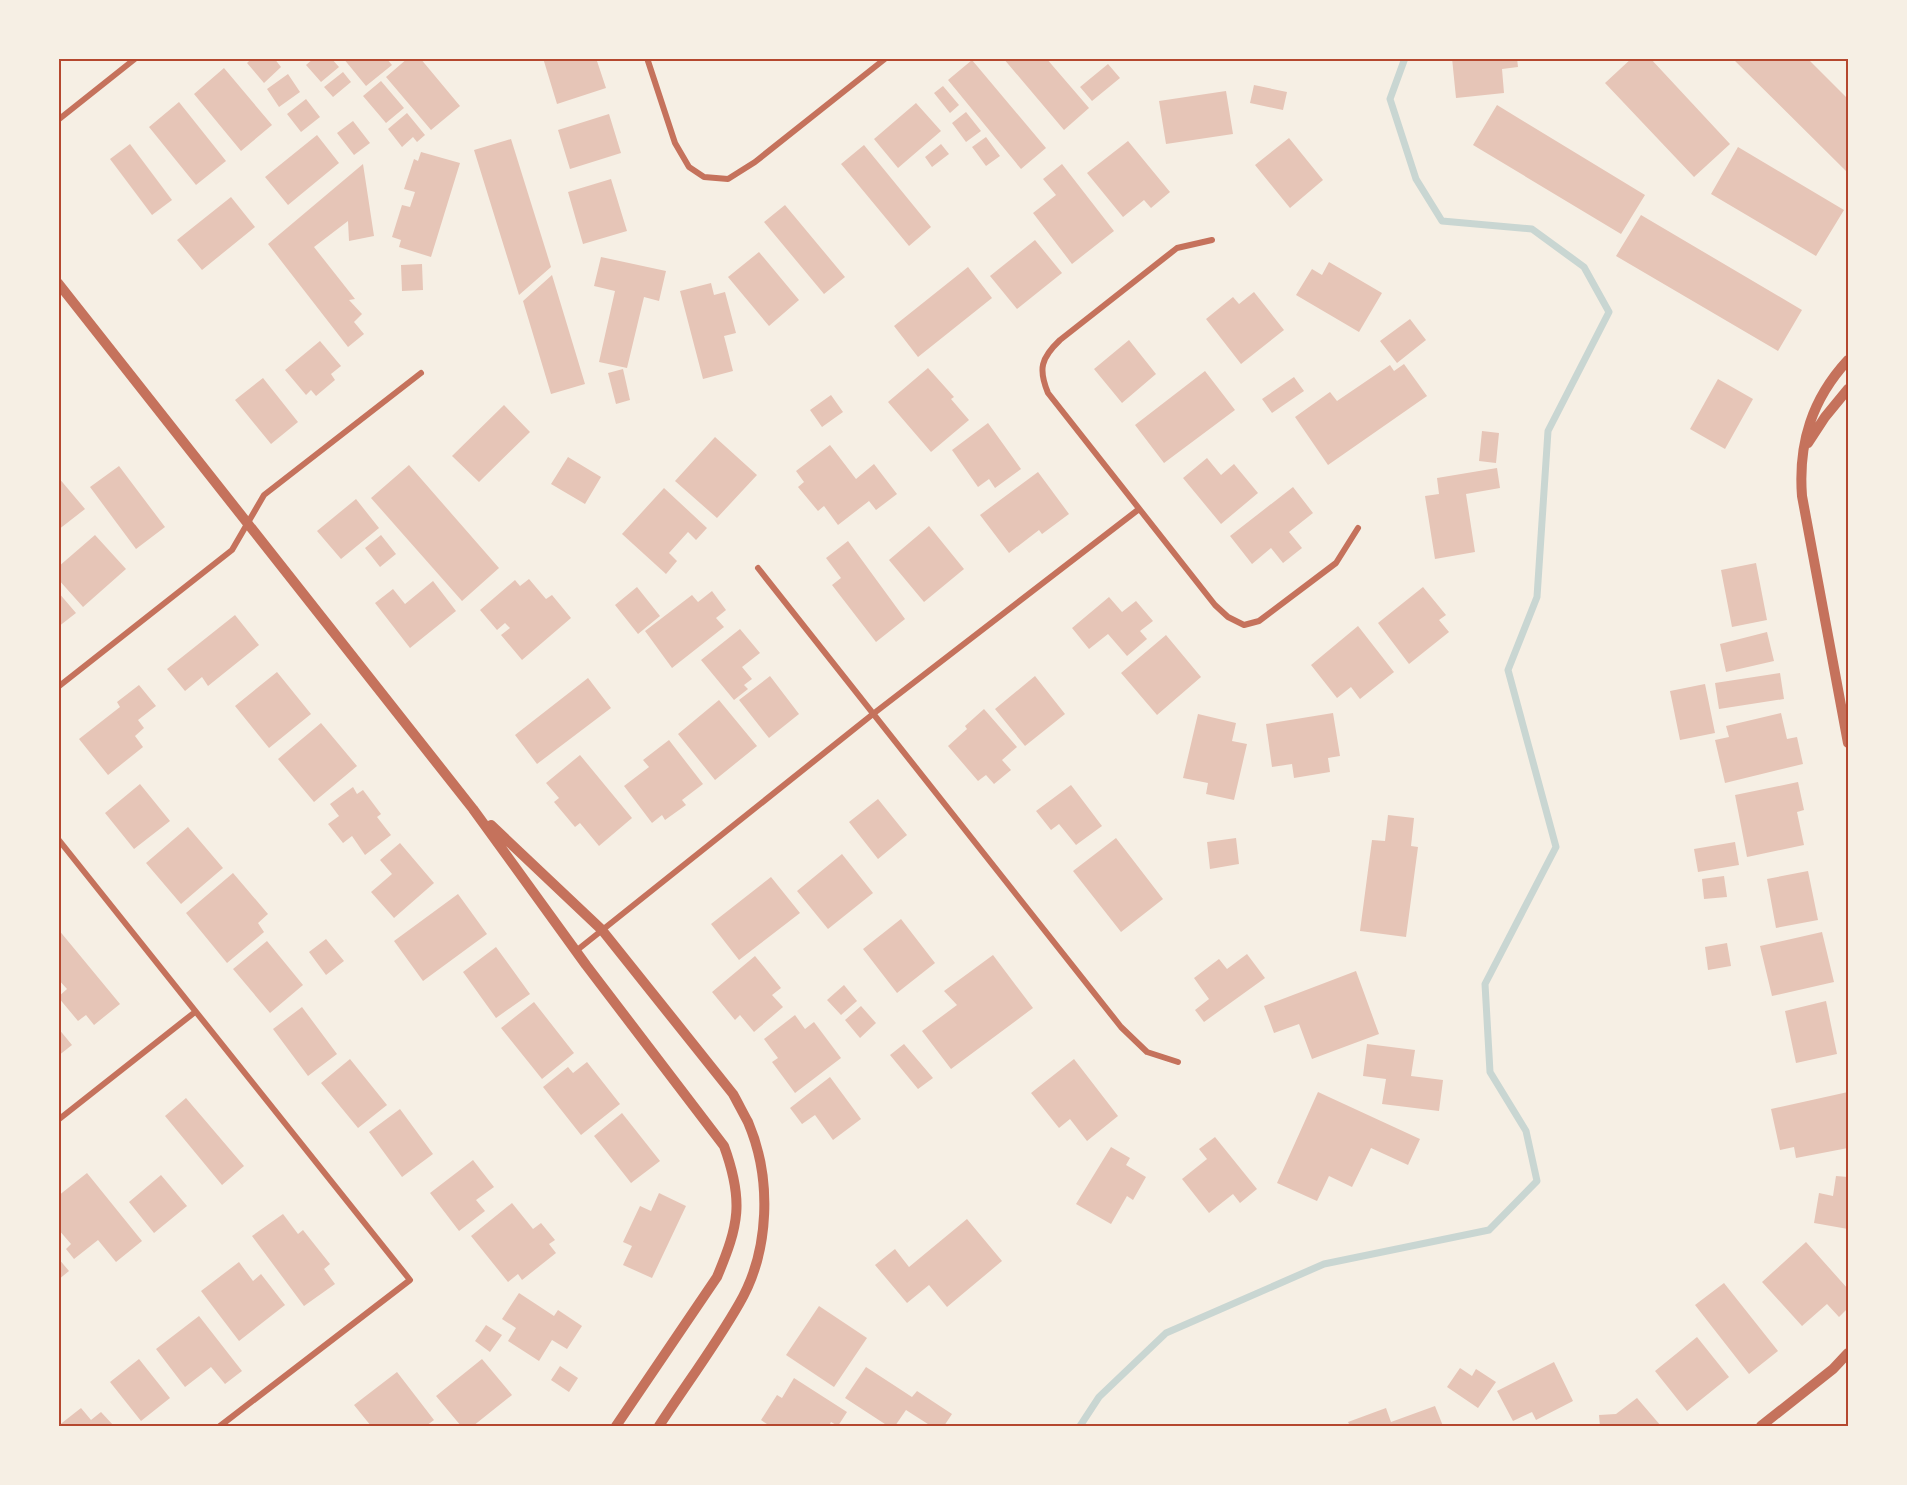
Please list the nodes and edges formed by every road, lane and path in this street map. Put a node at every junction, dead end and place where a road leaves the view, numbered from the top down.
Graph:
1 (136, 58) edge
2 (647, 58) edge
3 (886, 58) edge
4 (58, 120) edge
5 (1212, 240) dead end
6 (58, 283) edge
7 (1848, 360) edge
8 (421, 373) dead end
9 (1848, 389) edge
10 (1804, 448) junction
11 (1139, 509) junction
12 (248, 522) junction
13 (1358, 528) dead end
14 (758, 568) dead end
15 (58, 687) edge
16 (873, 714) junction
17 (1848, 743) edge
18 (473, 808) junction
19 (58, 839) edge
20 (602, 930) junction
21 (576, 951) junction
22 (195, 1012) junction
23 (1178, 1062) dead end
24 (58, 1120) edge
25 (1848, 1353) edge
26 (219, 1426) edge
27 (616, 1426) edge
28 (658, 1426) edge
29 (1761, 1426) edge

1 - 4 street
2 - 3 street
5 - 11 street
6 - 12 street
7 - 10 street
8 - 12 street
9 - 10 street
10 - 17 street
11 - 13 street
11 - 16 street
12 - 15 street
12 - 18 street
14 - 16 street
16 - 20 street
16 - 23 street
18 - 20 street
18 - 21 street
19 - 22 street
20 - 21 street
20 - 28 street
21 - 27 street
22 - 24 street
22 - 26 street
25 - 29 street

